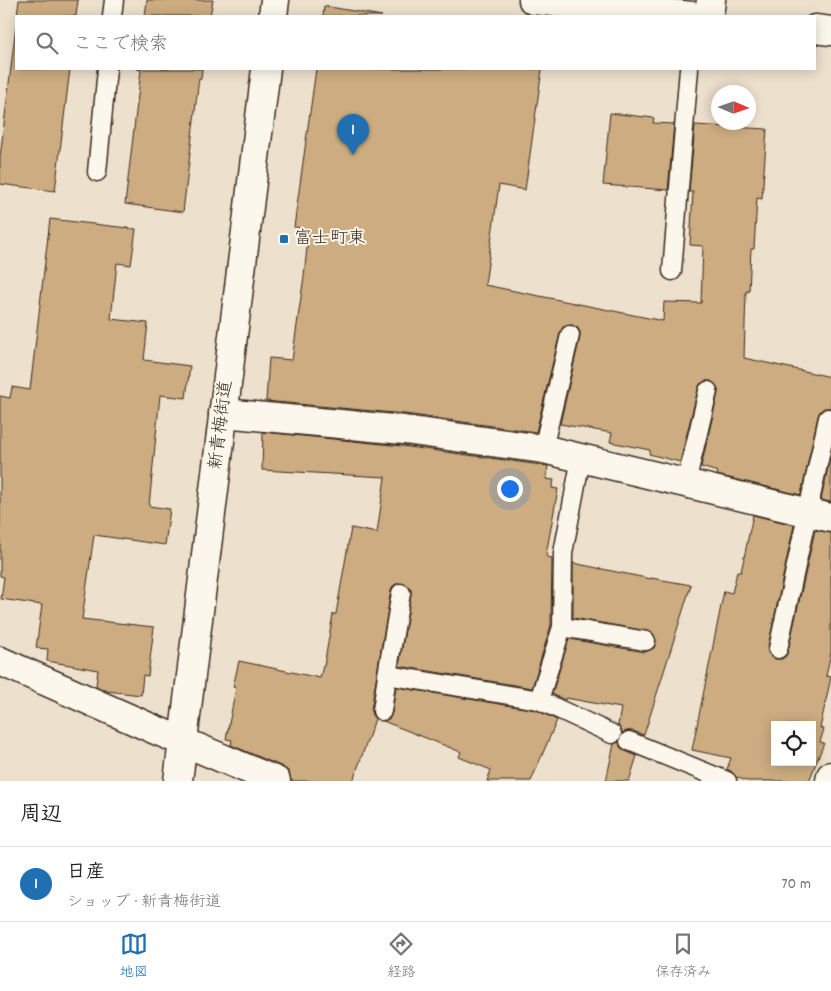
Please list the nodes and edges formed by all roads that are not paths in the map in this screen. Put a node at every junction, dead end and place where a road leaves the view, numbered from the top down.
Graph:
1 (114, 0) edge
2 (275, 0) edge
3 (533, 0) edge
4 (711, 0) edge
5 (112, 15) edge
6 (272, 15) edge
7 (682, 15) edge
8 (710, 15) edge
9 (816, 29) edge
10 (831, 31) edge
11 (107, 70) edge
12 (266, 70) edge
13 (689, 70) edge
14 (97, 172) dead end
15 (672, 271) dead end
16 (570, 335) dead end
17 (708, 391) dead end
18 (223, 413) junction
19 (828, 418) dead end
20 (543, 449) junction
21 (581, 458) junction
22 (686, 483) junction
23 (819, 515) edge
24 (401, 594) dead end
25 (562, 626) junction
26 (646, 642) dead end
27 (778, 650) dead end
28 (0, 661) edge
29 (387, 675) junction
30 (539, 700) junction
31 (382, 711) dead end
32 (612, 734) dead end
33 (629, 741) dead end
34 (184, 742) junction
35 (831, 776) edge
36 (178, 781) edge
37 (276, 781) edge
38 (727, 781) edge
39 (830, 781) edge

1 - 5 lane
2 - 6 street
3 - 7 street
4 - 8 street
9 - 10 street
11 - 14 lane
12 - 18 street, 新青梅街道
13 - 15 lane
16 - 20 lane
17 - 22 lane
18 - 20 street
18 - 34 street, 新青梅街道
19 - 23 lane
20 - 21 street
21 - 22 street
21 - 25 lane
22 - 23 street
23 - 27 lane
24 - 29 lane
25 - 26 lane
25 - 30 lane
28 - 34 street
29 - 30 lane
29 - 31 lane
30 - 32 lane
33 - 38 lane
34 - 36 street, 新青梅街道
34 - 37 street
35 - 39 street

